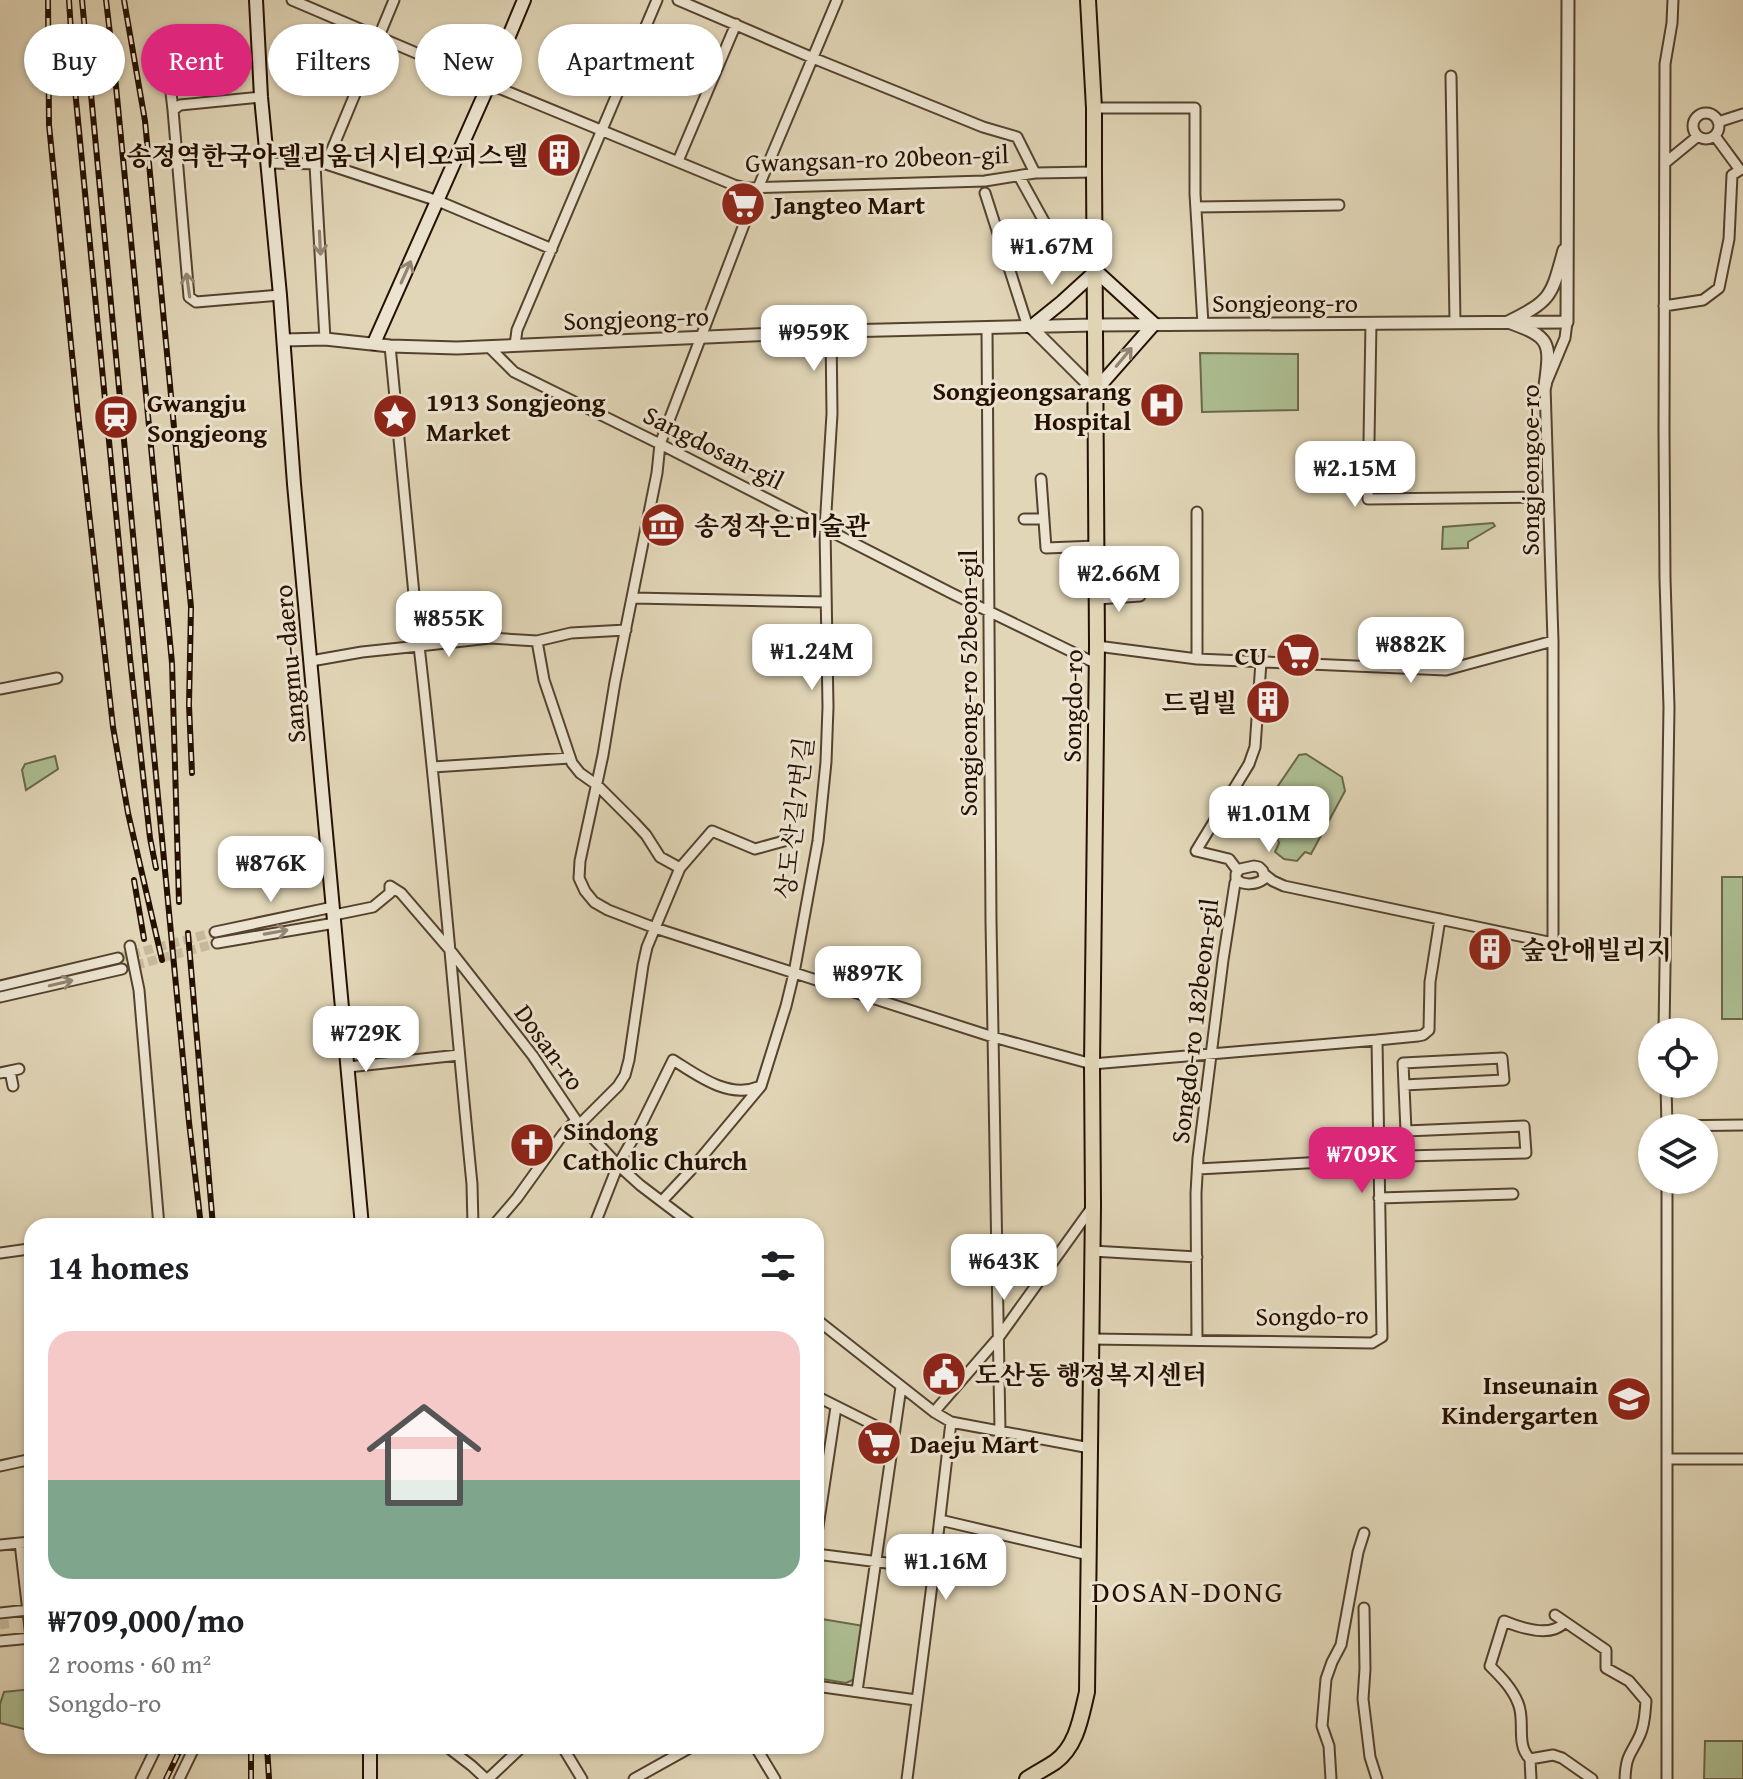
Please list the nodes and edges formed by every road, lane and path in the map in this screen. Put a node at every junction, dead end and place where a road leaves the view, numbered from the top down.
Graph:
1 (256, 0) edge
2 (292, 0) edge
3 (394, 0) edge
4 (524, 0) edge
5 (657, 0) edge
6 (678, 0) edge
7 (837, 0) edge
8 (1088, 0) edge
9 (1568, 0) edge
10 (1673, 0) edge
11 (348, 24) edge
12 (384, 24) edge
13 (514, 24) edge
14 (736, 24) junction
15 (813, 58) junction
16 (1451, 76) dead end
17 (171, 96) edge
18 (352, 96) edge
19 (484, 96) edge
20 (518, 96) edge
21 (261, 97) junction
22 (1094, 108) junction
23 (173, 110) junction
24 (1743, 114) edge
25 (1718, 122) junction
26 (601, 130) junction
27 (1698, 136) junction
28 (1715, 136) junction
29 (678, 161) junction
30 (267, 163) junction
31 (1665, 163) junction
32 (321, 164) junction
33 (1742, 170) edge
34 (1094, 172) junction
35 (1035, 173) junction
36 (1019, 176) junction
37 (758, 188) junction
38 (985, 193) dead end
39 (438, 201) junction
40 (1339, 205) dead end
41 (1196, 207) junction
42 (1568, 234) junction
43 (552, 249) junction
44 (1060, 260) dead end
45 (1096, 271) junction
46 (280, 295) junction
47 (1664, 306) junction
48 (1455, 322) junction
49 (1508, 322) junction
50 (1567, 322) junction
51 (1371, 323) junction
52 (1154, 324) junction
53 (1203, 324) junction
54 (1095, 325) junction
55 (1030, 327) junction
56 (987, 329) junction
57 (831, 332) junction
58 (700, 337) junction
59 (325, 339) junction
60 (284, 340) junction
61 (374, 343) junction
62 (515, 345) junction
63 (390, 346) junction
64 (489, 347) junction
65 (1545, 386) junction
66 (1095, 391) junction
67 (660, 444) junction
68 (1041, 479) dead end
69 (1541, 497) dead end
70 (1197, 512) dead end
71 (1024, 519) dead end
72 (1044, 519) junction
73 (825, 528) junction
74 (1097, 546) junction
75 (1140, 596) dead end
76 (633, 598) junction
77 (1097, 599) junction
78 (826, 602) junction
79 (989, 613) junction
80 (626, 630) junction
81 (537, 641) junction
82 (1553, 641) junction
83 (419, 646) junction
84 (1097, 646) junction
85 (1197, 659) junction
86 (311, 661) junction
87 (1261, 662) junction
88 (1097, 664) junction
89 (57, 678) dead end
90 (0, 689) edge
91 (570, 758) junction
92 (433, 767) junction
93 (597, 785) junction
94 (795, 838) dead end
95 (680, 868) junction
96 (1264, 874) junction
97 (1237, 875) junction
98 (334, 915) junction
99 (1440, 919) junction
100 (655, 928) junction
101 (130, 946) dead end
102 (450, 950) junction
103 (118, 958) tunnel mouth
104 (122, 969) tunnel mouth
105 (794, 973) junction
106 (0, 986) edge
107 (0, 997) edge
108 (1664, 1018) edge
109 (993, 1037) junction
110 (1377, 1040) junction
111 (1211, 1053) junction
112 (459, 1055) junction
113 (1092, 1064) junction
114 (348, 1067) junction
115 (10, 1071) edge
116 (1404, 1085) junction
117 (13, 1086) dead end
118 (761, 1086) junction
119 (578, 1122) junction
120 (1743, 1125) edge
121 (1718, 1126) edge
122 (1406, 1136) junction
123 (1377, 1145) junction
124 (1378, 1159) junction
125 (618, 1165) junction
126 (1198, 1169) junction
127 (1513, 1194) dead end
128 (1667, 1194) edge
129 (1379, 1198) junction
130 (662, 1201) junction
131 (1093, 1206) junction
132 (158, 1218) edge
133 (361, 1218) edge
134 (473, 1218) edge
135 (500, 1218) edge
136 (597, 1218) edge
137 (684, 1218) edge
138 (24, 1250) edge
139 (1092, 1251) junction
140 (0, 1253) edge
141 (1197, 1257) junction
142 (824, 1325) edge
143 (999, 1337) junction
144 (1091, 1339) junction
145 (1197, 1339) junction
146 (901, 1387) junction
147 (824, 1400) edge
148 (836, 1407) junction
149 (934, 1412) junction
150 (951, 1422) junction
151 (1000, 1431) junction
152 (894, 1435) junction
153 (1090, 1448) junction
154 (1667, 1459) junction
155 (1743, 1459) edge
156 (24, 1461) edge
157 (0, 1466) edge
158 (824, 1487) edge
159 (940, 1520) junction
160 (1364, 1533) dead end
161 (20, 1543) junction
162 (24, 1543) edge
163 (0, 1545) edge
164 (824, 1555) edge
165 (1089, 1555) junction
166 (878, 1562) junction
167 (934, 1569) junction
168 (24, 1576) edge
169 (1364, 1608) dead end
170 (24, 1610) edge
171 (0, 1613) edge
172 (1555, 1615) dead end
173 (1564, 1623) junction
174 (0, 1641) edge
175 (24, 1642) edge
176 (824, 1687) edge
177 (857, 1691) junction
178 (916, 1700) junction
179 (153, 1754) edge
180 (191, 1754) edge
181 (370, 1754) edge
182 (456, 1754) edge
183 (514, 1754) edge
184 (567, 1754) edge
185 (679, 1754) edge
186 (760, 1754) edge
187 (1530, 1759) junction
188 (141, 1779) edge
189 (179, 1779) edge
190 (370, 1779) edge
191 (487, 1779) edge
192 (582, 1779) edge
193 (634, 1779) edge
194 (775, 1779) edge
195 (907, 1779) edge
196 (1027, 1779) edge
197 (1331, 1779) edge
198 (1377, 1779) edge
199 (1531, 1779) edge
200 (1592, 1779) edge
201 (1625, 1779) edge
202 (1667, 1779) edge

1 - 21 main road, Sangmu-daero
2 - 11 street, Gwangsan-ro 20beon-gil
3 - 12 street
4 - 13 main road
5 - 26 street
6 - 14 street
7 - 15 street
8 - 22 main road, Songdo-ro
9 - 42 street, Songjeongoe-ro
10 - 31 street
14 - 15 street
14 - 29 street
15 - 35 street
15 - 37 street
16 - 48 street
17 - 23 street
18 - 32 street
19 - 39 main road
20 - 26 street, Gwangsan-ro 20beon-gil
21 - 23 street
21 - 30 main road, Sangmu-daero
22 - 34 main road, Songdo-ro
22 - 41 street
46 -> 23 street
24 - 25 street
25 - 27 street
25 - 28 street
26 - 29 street, Gwangsan-ro 20beon-gil
26 - 43 street
27 - 28 street
27 - 31 street
28 - 33 street
29 - 37 street, Gwangsan-ro 20beon-gil
30 - 32 street
30 - 46 main road, Sangmu-daero
31 - 47 street
32 - 39 street
32 -> 59 street
33 - 47 street
34 - 35 street, Gwangsan-ro 20beon-gil
34 - 45 main road, Songdo-ro
35 - 36 street, Gwangsan-ro 20beon-gil
36 - 37 street, Gwangsan-ro 20beon-gil
36 - 44 street
37 - 58 street
38 - 55 street
39 - 43 street
61 -> 39 main road
40 - 41 street
41 - 53 street
42 - 49 street
42 - 50 street, Songjeongoe-ro
43 - 62 street
45 - 52 main road
45 - 54 main road, Songdo-ro
45 - 55 main road
46 - 60 main road, Sangmu-daero
47 - 108 street
48 - 49 street, Songjeong-ro
48 - 51 street, Songjeong-ro
49 - 50 street, Songjeong-ro
49 - 65 street
50 - 65 street, Songjeongoe-ro
51 - 53 street, Songjeong-ro
51 - 69 street
52 - 53 street, Songjeong-ro
52 - 54 street, Songjeong-ro
66 -> 52 main road
54 - 55 street, Songjeong-ro
54 - 66 main road, Songdo-ro
55 - 56 street, Songjeong-ro
55 - 66 street
56 - 57 street, Songjeong-ro
56 - 79 street, Songjeong-ro 52beon-gil
57 - 58 street, Songjeong-ro
57 - 73 street, 상도산길7번길
58 - 62 street, Songjeong-ro
58 - 67 street
59 - 60 street, Songjeong-ro
59 - 61 street, Songjeong-ro
60 - 86 main road, Sangmu-daero
61 - 63 street, Songjeong-ro
62 - 64 street, Songjeong-ro
63 - 64 street, Songjeong-ro
63 - 83 street
64 - 67 street, Sangdosan-gil
65 - 82 street, Songjeongoe-ro
66 - 74 main road, Songdo-ro
67 - 73 street, Sangdosan-gil
67 - 76 street
68 - 72 street
70 - 85 street
71 - 72 street
72 - 74 street
73 - 78 street, 상도산길7번길
73 - 79 street, Sangdosan-gil
74 - 77 main road, Songdo-ro
75 - 77 street
76 - 78 street
76 - 80 street
77 - 84 main road, Songdo-ro
78 - 105 street, 상도산길7번길
79 - 88 street, Sangdosan-gil
79 - 109 street, Songjeong-ro 52beon-gil
80 - 81 street
80 - 93 street
81 - 83 street
81 - 91 street
82 - 87 street
82 - 99 street, Songjeongoe-ro
83 - 86 street
83 - 92 street
84 - 85 street
84 - 88 main road, Songdo-ro
85 - 87 street
86 - 98 main road, Sangmu-daero
87 - 97 street
88 - 113 main road, Songdo-ro
89 - 90 street
91 - 92 street
91 - 93 street
92 - 102 street
93 - 95 street
93 - 100 street
94 - 95 street
95 - 100 street
96 - 97 street
96 - 97 street
96 - 99 street
97 - 111 street, Songdo-ro 182beon-gil
98 -> 98 street
98 - 102 street, Dosan-ro
98 - 114 main road, Sangmu-daero
99 - 110 street
100 - 105 street
100 - 119 street
101 - 132 street
102 - 112 street
102 - 119 street, Dosan-ro
103 - 106 street
107 -> 104 street
105 - 109 street
105 - 118 street, 상도산길7번길
109 - 113 street
109 - 143 street, Songjeong-ro 52beon-gil
110 - 111 street
110 - 123 street, Songdo-ro
111 - 113 street
111 - 126 street, Songdo-ro 182beon-gil
112 - 114 street
112 - 134 street
113 - 131 main road, Songdo-ro
114 - 133 main road, Sangmu-daero
115 - 117 street
116 - 116 street
116 - 122 street
118 - 125 street
118 - 130 street
119 - 125 street, Dosan-ro
119 - 135 street
120 - 121 street
122 - 122 street
122 - 123 street
123 - 124 street, Songdo-ro
124 - 126 street
124 - 129 street, Songdo-ro
125 - 130 street, Dosan-ro
125 - 136 street
126 - 141 street, Songdo-ro 182beon-gil
127 - 129 street
128 - 154 street
129 - 145 street, Songdo-ro
130 - 137 street, Dosan-ro
131 - 139 main road, Songdo-ro
131 - 143 street
138 - 140 street
139 - 141 street
139 - 144 main road, Songdo-ro
141 - 145 street, Songdo-ro 182beon-gil
142 - 146 street
143 - 149 street
143 - 151 street, Songjeong-ro 52beon-gil
144 - 145 street, Songdo-ro
144 - 153 main road, Songdo-ro
146 - 149 street
146 - 152 street
147 - 148 street
148 - 152 street
148 - 158 street
149 - 150 street
150 - 151 street
150 - 159 street
151 - 153 street
152 - 166 street
153 - 165 main road, Songdo-ro
154 - 155 street
154 - 202 street
156 - 157 street
159 - 165 street
159 - 167 street
160 - 197 street
161 - 162 street
161 - 163 street
161 - 168 street
164 - 166 street
165 - 196 main road, Songdo-ro
166 - 167 street
166 - 177 street
167 - 178 street
169 - 198 street
170 - 171 street
172 - 173 street
173 - 187 street
173 - 201 street
174 - 175 street
176 - 177 street
177 - 178 street
178 - 195 street
179 - 188 street
180 - 189 street
181 - 190 main road
182 - 191 street
183 - 191 street
184 - 192 street
185 - 193 street
186 - 194 street
187 - 199 street
187 - 200 street

